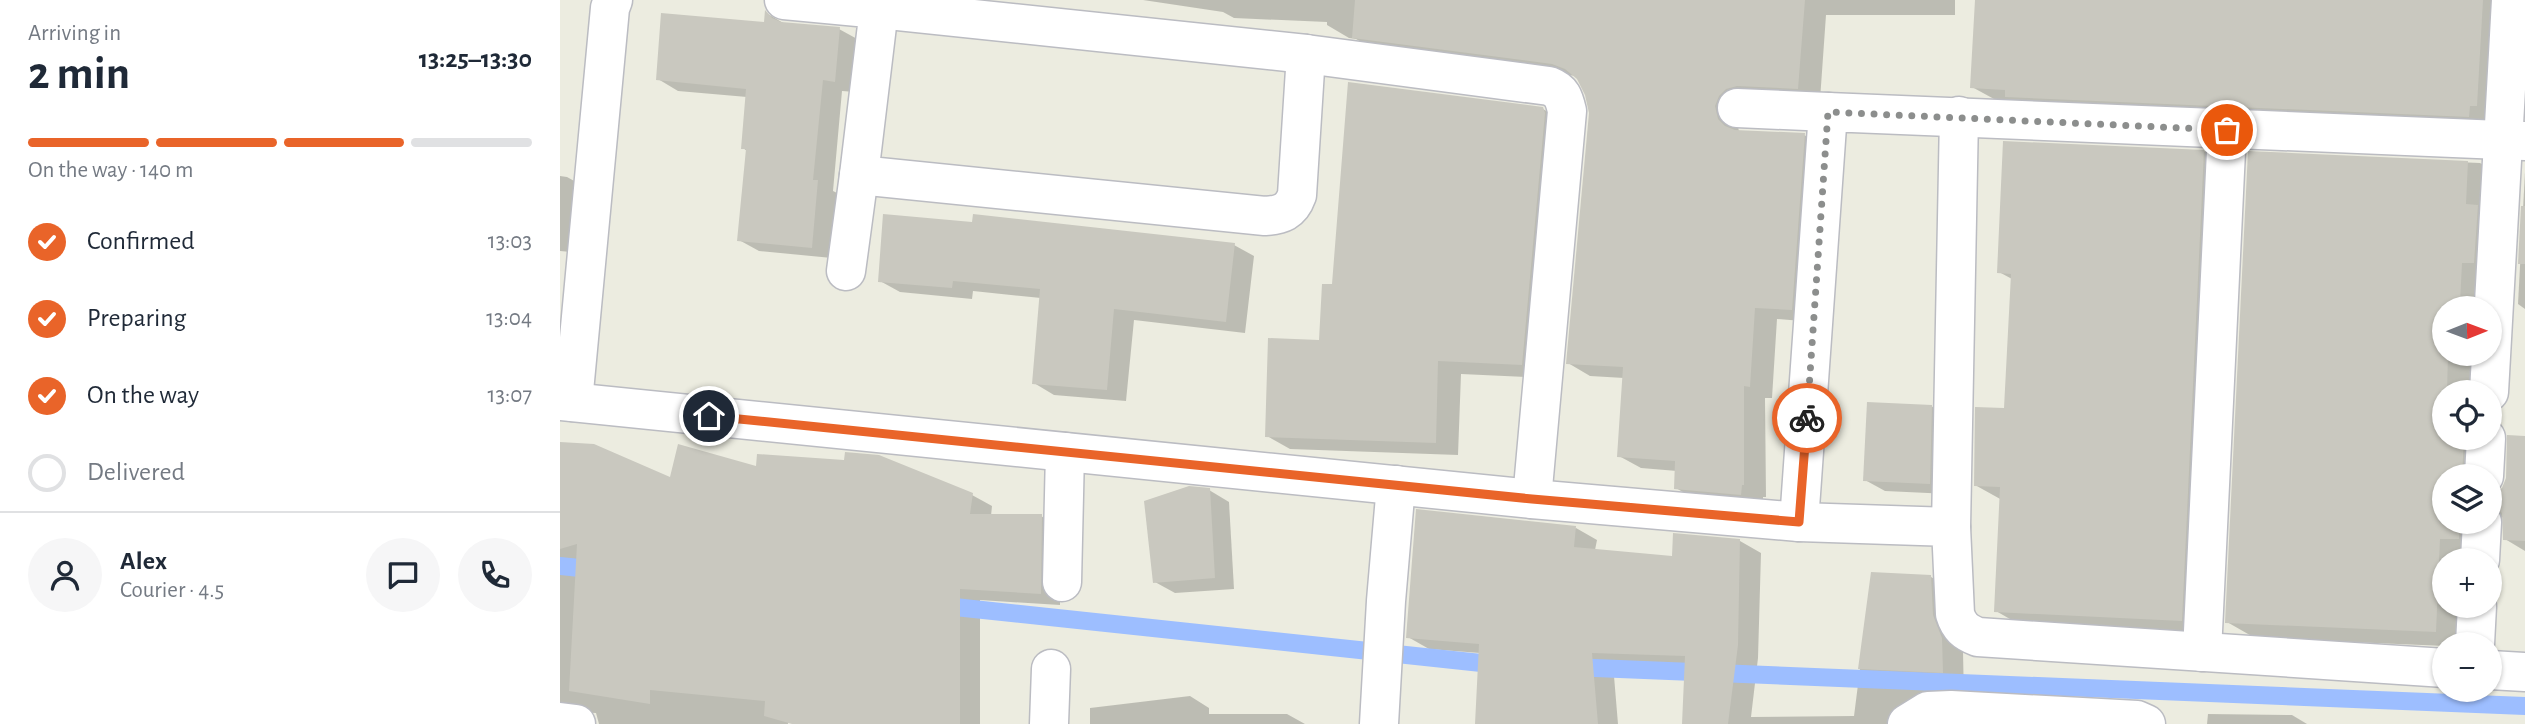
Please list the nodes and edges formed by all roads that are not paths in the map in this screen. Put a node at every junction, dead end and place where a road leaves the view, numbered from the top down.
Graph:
1 (613, 0) edge
2 (784, 0) edge
3 (2511, 0) edge
4 (879, 5) edge
5 (1306, 54) junction
6 (1737, 108) dead end
7 (1828, 112) junction
8 (1959, 116) junction
9 (2227, 130) junction
10 (2514, 141) edge
11 (859, 174) junction
12 (846, 271) dead end
13 (2490, 380) edge
14 (566, 402) edge
15 (1065, 452) junction
16 (1396, 485) junction
17 (1532, 499) junction
18 (1799, 522) junction
19 (1951, 527) junction
20 (1062, 582) dead end
21 (2202, 652) junction
22 (2432, 667) edge
23 (1051, 670) dead end
24 (2502, 671) edge
25 (2525, 672) edge
26 (560, 722) edge
27 (576, 724) edge
28 (1049, 724) edge
29 (1379, 724) edge
30 (1907, 724) edge
31 (2146, 724) edge

1 - 14 street
2 - 4 street
3 - 10 street
4 - 5 street
4 - 11 street
5 - 11 street
5 - 17 street
6 - 7 street
7 - 8 street
7 - 18 street
8 - 9 street
8 - 19 street
9 - 10 street
9 - 21 street
10 - 13 street
11 - 12 street
14 - 15 street
15 - 16 street
15 - 20 street
16 - 17 street
16 - 29 street
17 - 18 street
18 - 19 street
19 - 21 street
21 - 22 street
23 - 28 street
24 - 25 street
26 - 27 street
30 - 31 street

